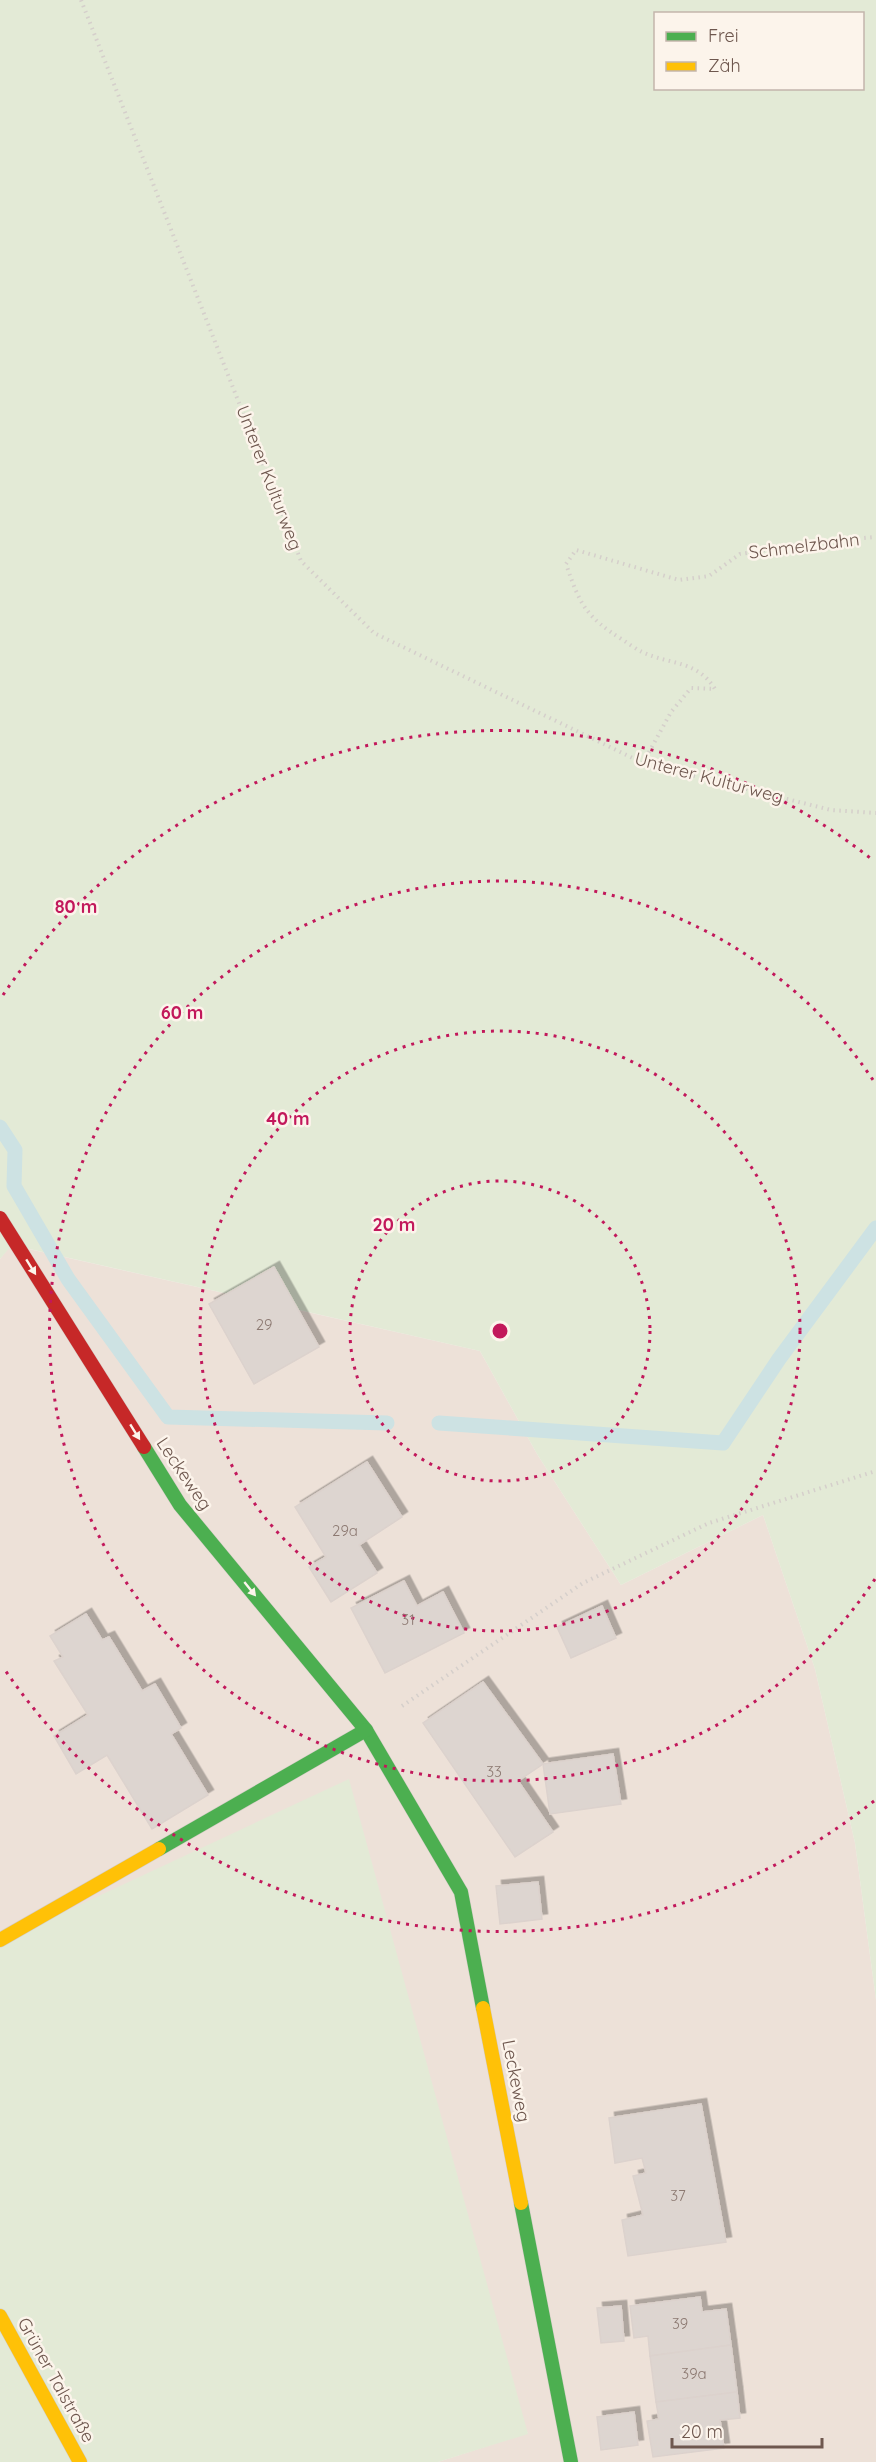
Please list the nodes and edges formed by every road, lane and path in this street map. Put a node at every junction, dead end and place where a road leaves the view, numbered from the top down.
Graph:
1 (81, 0) edge
2 (876, 537) edge
3 (643, 763) junction
4 (876, 813) edge
5 (0, 1218) edge
6 (876, 1471) edge
7 (366, 1730) junction
8 (0, 1940) edge
9 (0, 2316) edge
10 (80, 2462) edge
11 (571, 2462) edge

1 - 3 path, Unterer Kulturweg
2 - 3 path, Schmelzbahn
3 - 4 path, Unterer Kulturweg
5 -> 7 street, Leckeweg
6 - 7 path
7 - 8 street
7 - 11 street, Leckeweg
9 - 10 street, Grüner Talstraße

